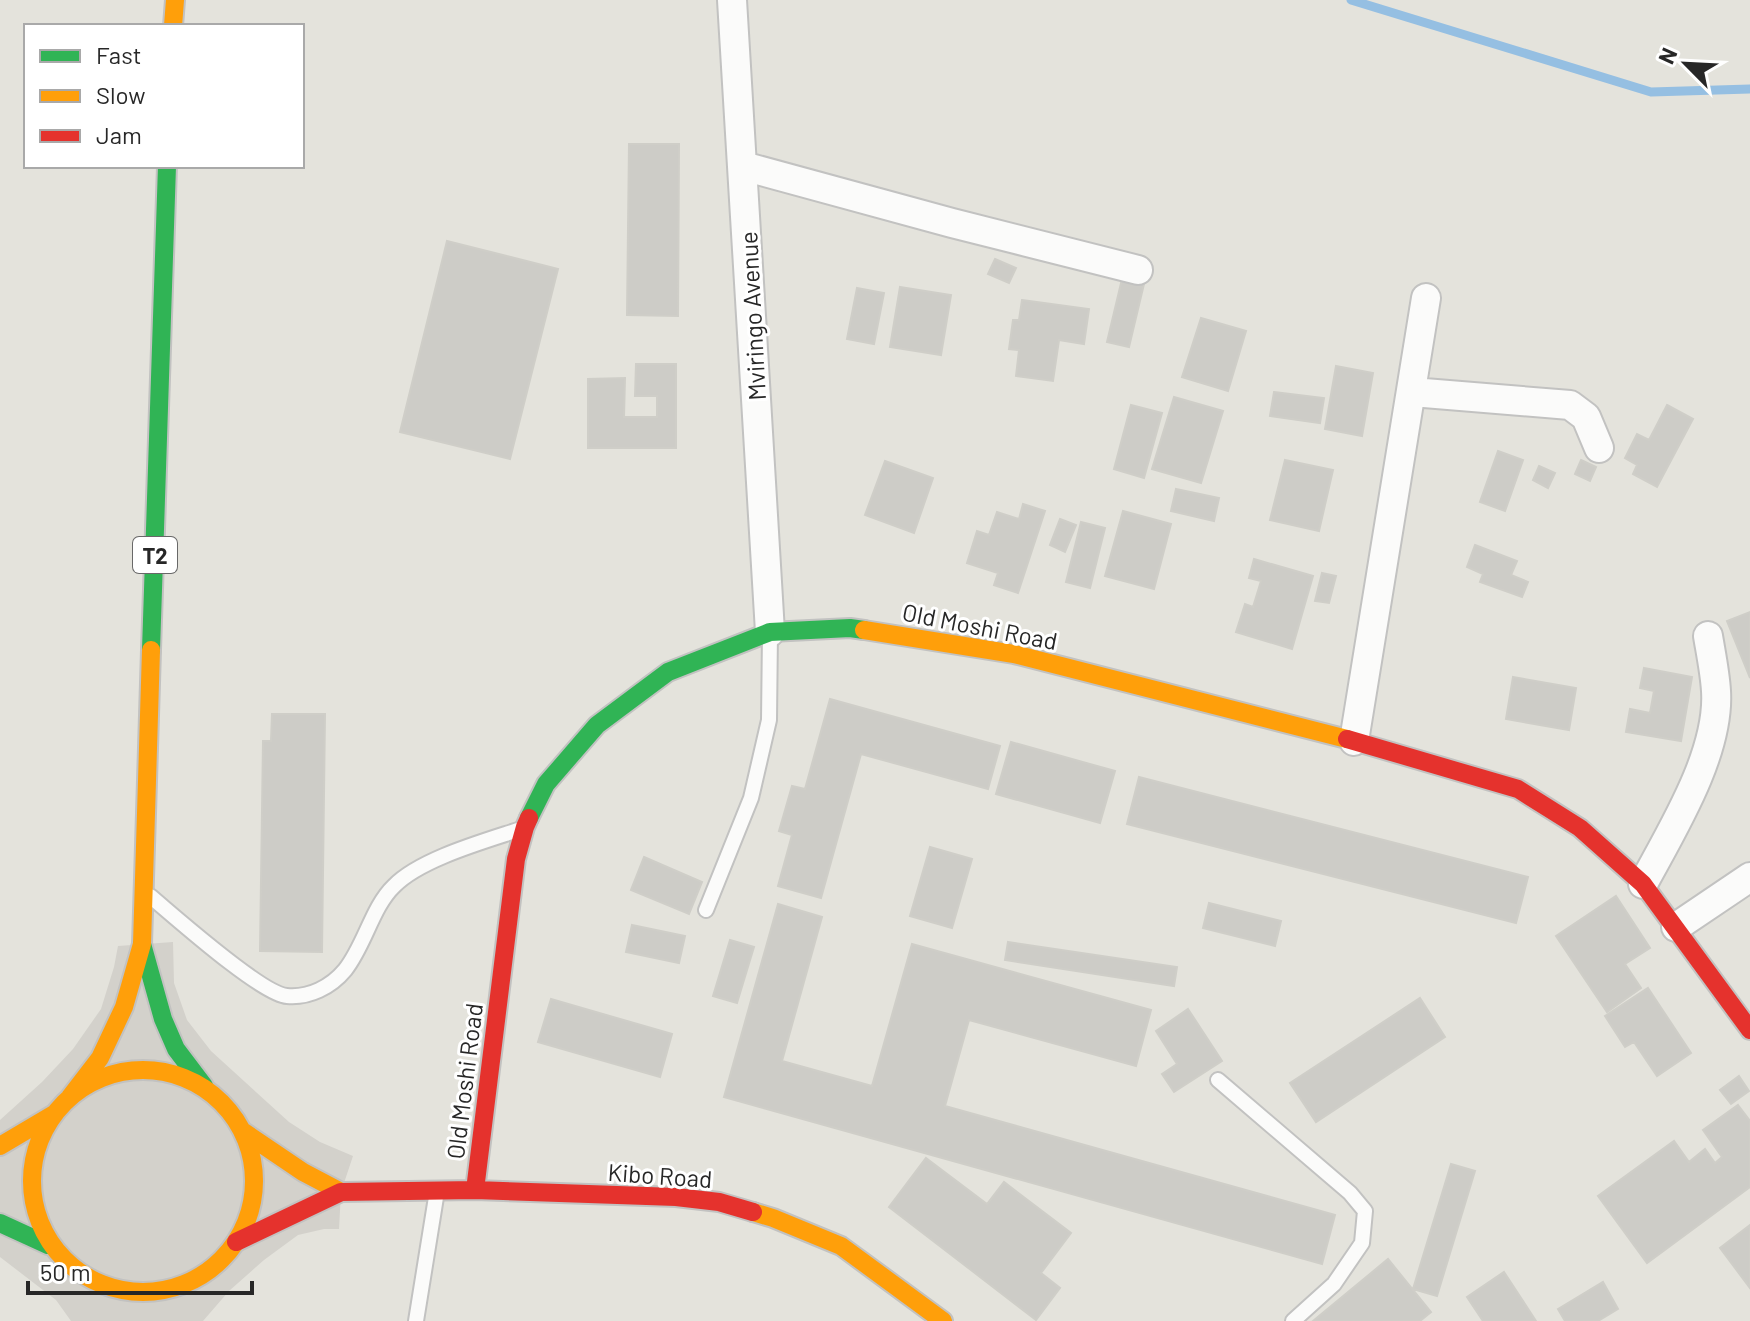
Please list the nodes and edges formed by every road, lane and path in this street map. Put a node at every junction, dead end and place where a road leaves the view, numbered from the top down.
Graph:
1 (175, 0) edge
2 (732, 0) edge
3 (173, 24) edge
4 (743, 166) junction
5 (167, 168) edge
6 (1138, 270) dead end
7 (1426, 298) dead end
8 (1412, 392) junction
9 (1599, 448) dead end
10 (770, 632) junction
11 (1708, 636) dead end
12 (1354, 741) junction
13 (525, 827) junction
14 (1750, 877) edge
15 (1643, 884) junction
16 (144, 891) junction
17 (706, 910) dead end
18 (1676, 927) junction
19 (142, 944) junction
20 (1750, 1030) edge
21 (1218, 1080) dead end
22 (204, 1086) junction
23 (70, 1097) junction
24 (54, 1114) junction
25 (244, 1132) junction
26 (0, 1146) edge
27 (437, 1190) junction
28 (475, 1190) junction
29 (341, 1192) junction
30 (0, 1223) edge
31 (236, 1242) junction
32 (48, 1245) junction
33 (210, 1270) junction
34 (81, 1274) junction
35 (196, 1295) dead end
36 (92, 1297) dead end
37 (416, 1321) edge
38 (943, 1321) edge
39 (1293, 1321) edge

1 - 3 main road
2 - 4 street, Mviringo Avenue
4 - 6 street
4 - 10 street, Mviringo Avenue
5 - 16 main road, T2
7 - 8 street
8 - 9 street
8 - 12 street
10 - 12 main road, Old Moshi Road
10 - 13 main road, Old Moshi Road
10 - 17 lane
11 - 15 street
12 - 15 main road, Old Moshi Road
13 - 16 lane
13 - 28 main road, Old Moshi Road
14 - 18 street
15 - 18 main road, Old Moshi Road
16 - 19 main road, T2
18 - 20 main road, Old Moshi Road
19 - 22 main road, T2
19 - 23 main road, T2
21 - 39 lane
22 - 23 main road, T2
22 - 25 main road, T2
23 - 24 main road, T2
24 - 26 main road
24 - 32 main road, T2
25 - 29 main road, Kibo Road
25 - 31 main road, T2
27 - 28 main road, Kibo Road
27 - 29 main road, Kibo Road
27 - 37 lane
28 - 38 main road, Kibo Road
29 - 31 main road, Kibo Road
30 - 32 main road
31 - 33 main road, T2
32 - 34 main road, T2
33 - 34 main road, T2
33 - 35 main road, T2
34 - 36 main road, T2

